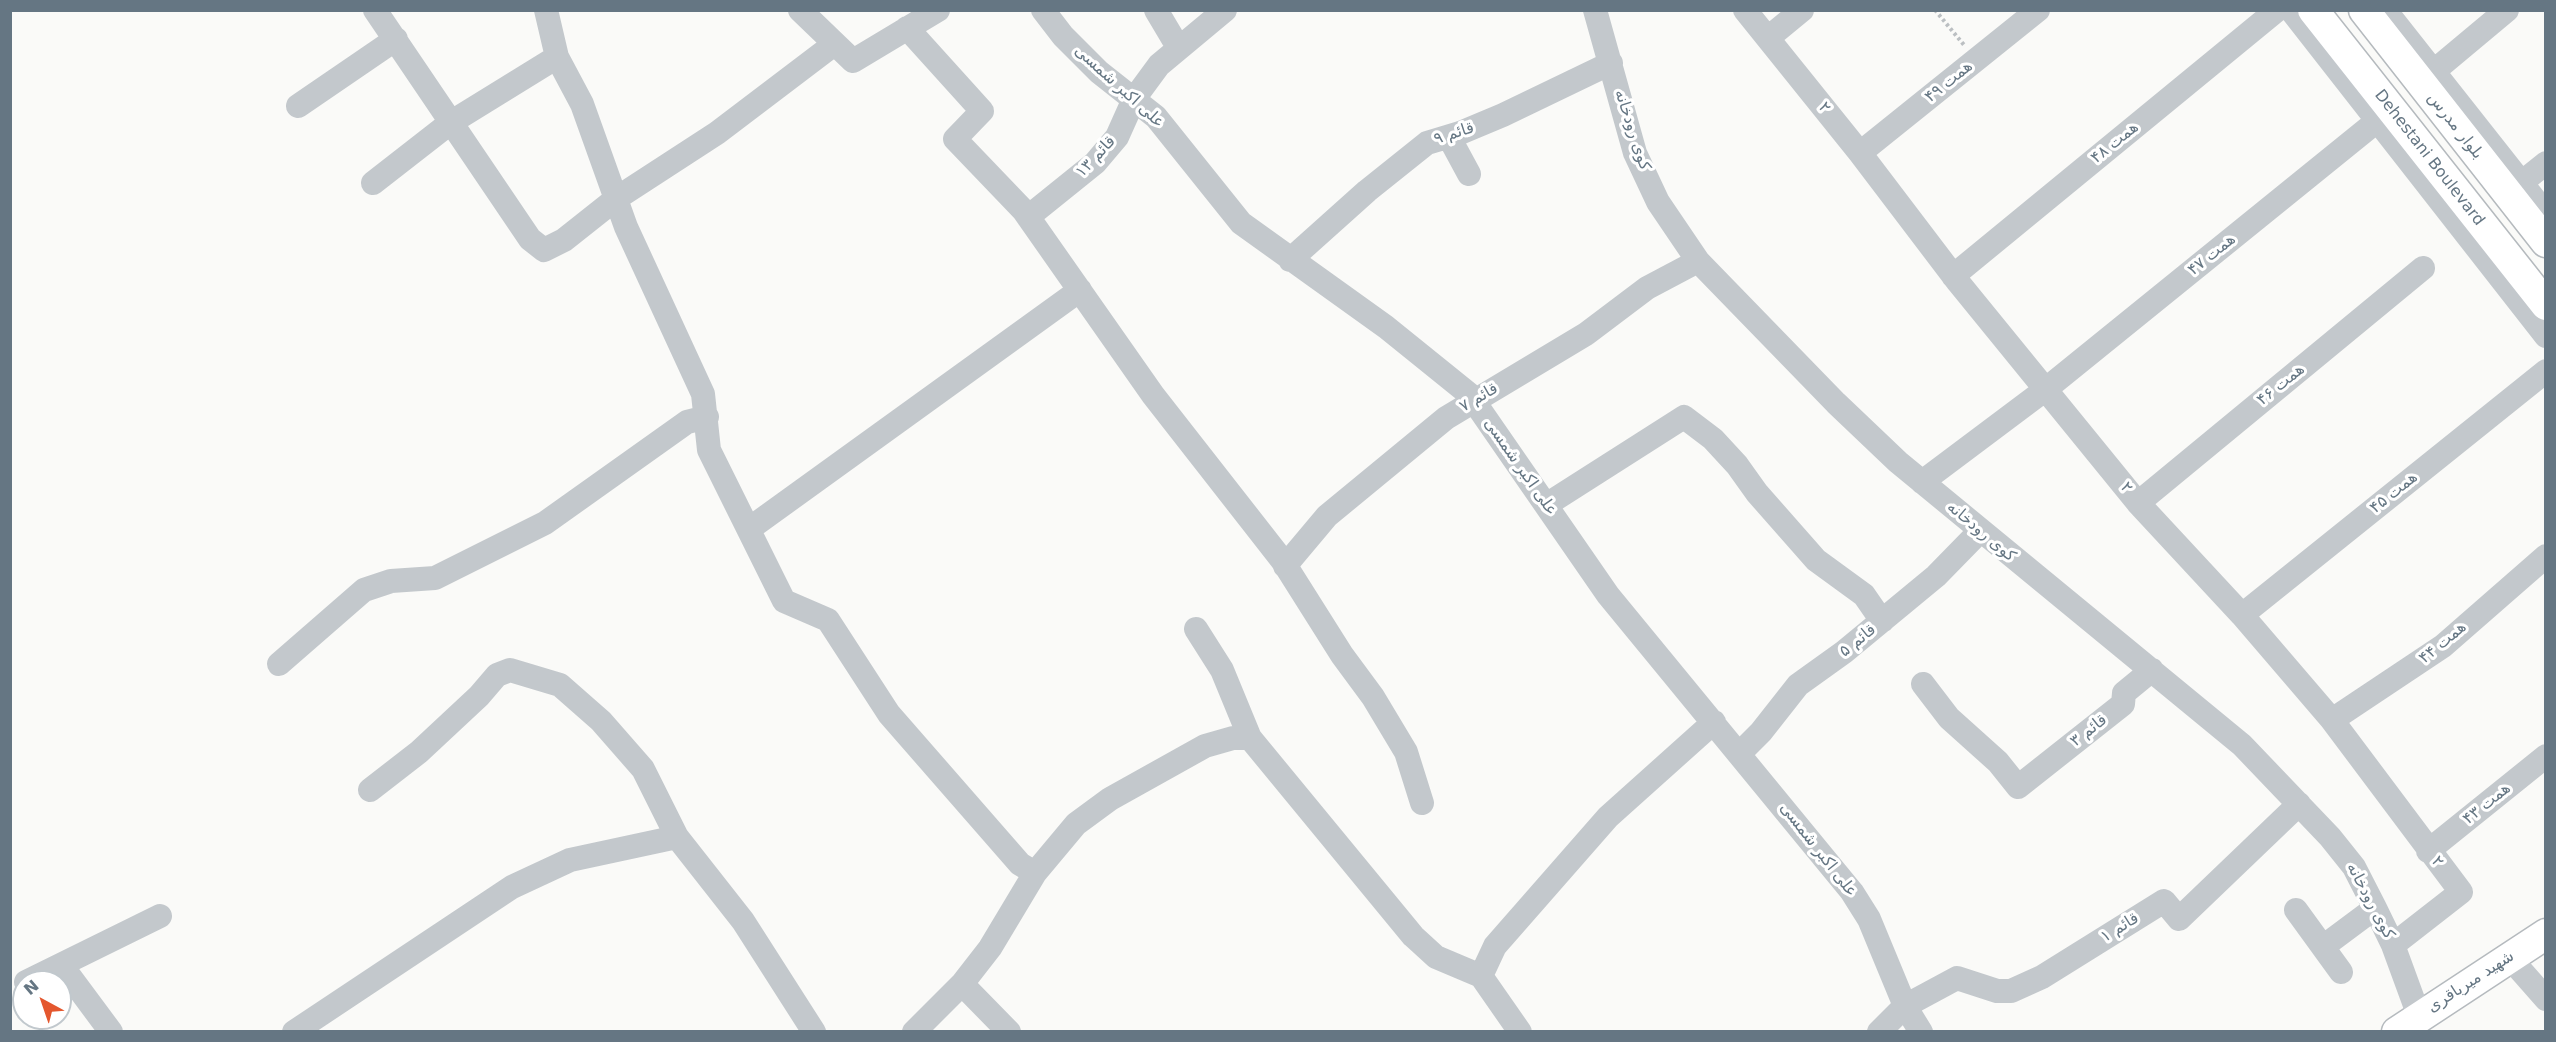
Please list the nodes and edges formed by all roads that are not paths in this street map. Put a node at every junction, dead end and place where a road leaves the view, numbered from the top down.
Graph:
1 (375, 10) edge
2 (546, 10) edge
3 (800, 10) edge
4 (938, 10) edge
5 (1043, 10) edge
6 (1156, 10) edge
7 (1225, 10) edge
8 (1595, 10) edge
9 (1745, 10) edge
10 (1802, 10) edge
11 (2038, 10) edge
12 (2277, 10) edge
13 (2290, 10) edge
14 (2313, 10) edge
15 (2364, 10) edge
16 (2385, 10) edge
17 (2506, 10) edge
18 (907, 28) junction
19 (1768, 38) junction
20 (396, 39) junction
21 (833, 45) junction
22 (1178, 47) junction
23 (557, 57) junction
24 (1611, 63) junction
25 (2434, 71) junction
26 (1134, 99) junction
27 (298, 106) dead end
28 (2377, 121) junction
29 (450, 123) junction
30 (1449, 137) junction
31 (1860, 153) junction
32 (2546, 163) edge
33 (1469, 174) dead end
34 (373, 183) dead end
35 (2521, 183) junction
36 (617, 198) junction
37 (2546, 214) edge
38 (1028, 217) junction
39 (2546, 242) edge
40 (1290, 260) junction
41 (1698, 261) junction
42 (2424, 268) dead end
43 (1953, 276) junction
44 (1080, 290) junction
45 (2546, 305) edge
46 (2546, 336) edge
47 (2546, 371) edge
48 (2046, 389) junction
49 (1473, 400) junction
50 (707, 417) junction
51 (1922, 482) junction
52 (2138, 503) junction
53 (1546, 505) junction
54 (748, 529) junction
55 (1980, 531) junction
56 (2546, 556) edge
57 (1285, 566) junction
58 (2241, 615) junction
59 (1882, 621) junction
60 (1196, 629) dead end
61 (279, 664) dead end
62 (2152, 670) junction
63 (1923, 684) dead end
64 (2332, 720) junction
65 (1714, 722) junction
66 (1250, 738) junction
67 (1740, 753) junction
68 (2546, 756) edge
69 (370, 790) dead end
70 (1422, 802) dead end
71 (2299, 804) junction
72 (677, 837) junction
73 (2428, 851) junction
74 (1035, 873) junction
75 (2375, 908) junction
76 (2296, 910) dead end
77 (160, 916) dead end
78 (2546, 934) edge
79 (2393, 945) junction
80 (2324, 946) junction
81 (2509, 957) junction
82 (62, 966) junction
83 (53, 970) edge
84 (2341, 972) dead end
85 (1481, 976) junction
86 (962, 984) junction
87 (2546, 999) edge
88 (1905, 1006) junction
89 (2412, 1026) edge
90 (1516, 1030) edge
91 (111, 1032) edge
92 (294, 1032) edge
93 (814, 1032) edge
94 (914, 1032) edge
95 (1009, 1032) edge
96 (1879, 1032) edge
97 (1921, 1032) edge

1 - 20 street
2 - 23 street
3 - 21 street
4 - 18 street
5 - 26 street, علی اکبر شمسی
6 - 22 street
7 - 22 street, قائم ۱۳
8 - 24 street, کوی رودخانه
9 - 19 street, ۲
10 - 19 street
11 - 31 street, همت ۴۹
12 - 43 street, همت ۴۸
13 - 28 street
14 - 45 main road, Dehestani Boulevard
15 - 39 main road, بلوار مدرس
16 - 25 street, بلوار مدرس
17 - 25 street
18 - 21 street
18 - 38 street
19 - 31 street, ۲
20 - 27 street
20 - 29 street
21 - 36 street
22 - 26 street, قائم ۱۳
23 - 29 street
23 - 36 street
24 - 30 street, قائم ۹
24 - 41 street, کوی رودخانه
25 - 35 street, بلوار مدرس
26 - 38 street, قائم ۱۳
26 - 40 street, علی اکبر شمسی
28 - 46 street
28 - 48 street, همت ۴۷
29 - 34 street
29 - 36 street
30 - 33 street
30 - 40 street, قائم ۹
31 - 43 street, ۲
32 - 35 street
35 - 37 street, بلوار مدرس
36 - 50 street
38 - 44 street
40 - 49 street, علی اکبر شمسی
41 - 49 street, قائم ۷
41 - 51 street, کوی رودخانه
42 - 52 street, همت ۴۶
43 - 48 street, ۲
44 - 54 street
44 - 57 street
47 - 58 street, همت ۴۵
48 - 51 street, همت ۴۷
48 - 52 street, ۲
49 - 53 street, علی اکبر شمسی
49 - 57 street, قائم ۷
50 - 54 street
50 - 61 street
51 - 55 street, کوی رودخانه
52 - 58 street, ۲
53 - 59 street
53 - 65 street, علی اکبر شمسی
54 - 74 street
55 - 59 street, قائم ۵
55 - 62 street, کوی رودخانه
56 - 64 street, همت ۴۴
57 - 70 street
58 - 64 street, ۲
59 - 67 street, قائم ۵
60 - 66 street
62 - 63 street, قائم ۳
62 - 71 street, کوی رودخانه
64 - 73 street, ۲
65 - 67 street, علی اکبر شمسی
65 - 85 street
66 - 74 street
66 - 85 street
67 - 88 street, علی اکبر شمسی
68 - 73 street, همت ۴۳
69 - 72 street
71 - 75 street, کوی رودخانه
71 - 88 street, قائم ۱
72 - 92 street
72 - 93 street
73 - 79 street, ۲
74 - 86 street
75 - 79 street, کوی رودخانه
75 - 80 street
76 - 80 street
77 - 82 street
78 - 81 main road, شهید میرباقری
79 - 89 street, کوی رودخانه
80 - 84 street
81 - 87 street
81 - 89 main road, شهید میرباقری
82 - 83 street
82 - 91 street
85 - 90 street
86 - 94 street
86 - 95 street
88 - 96 street
88 - 97 street, علی اکبر شمسی

